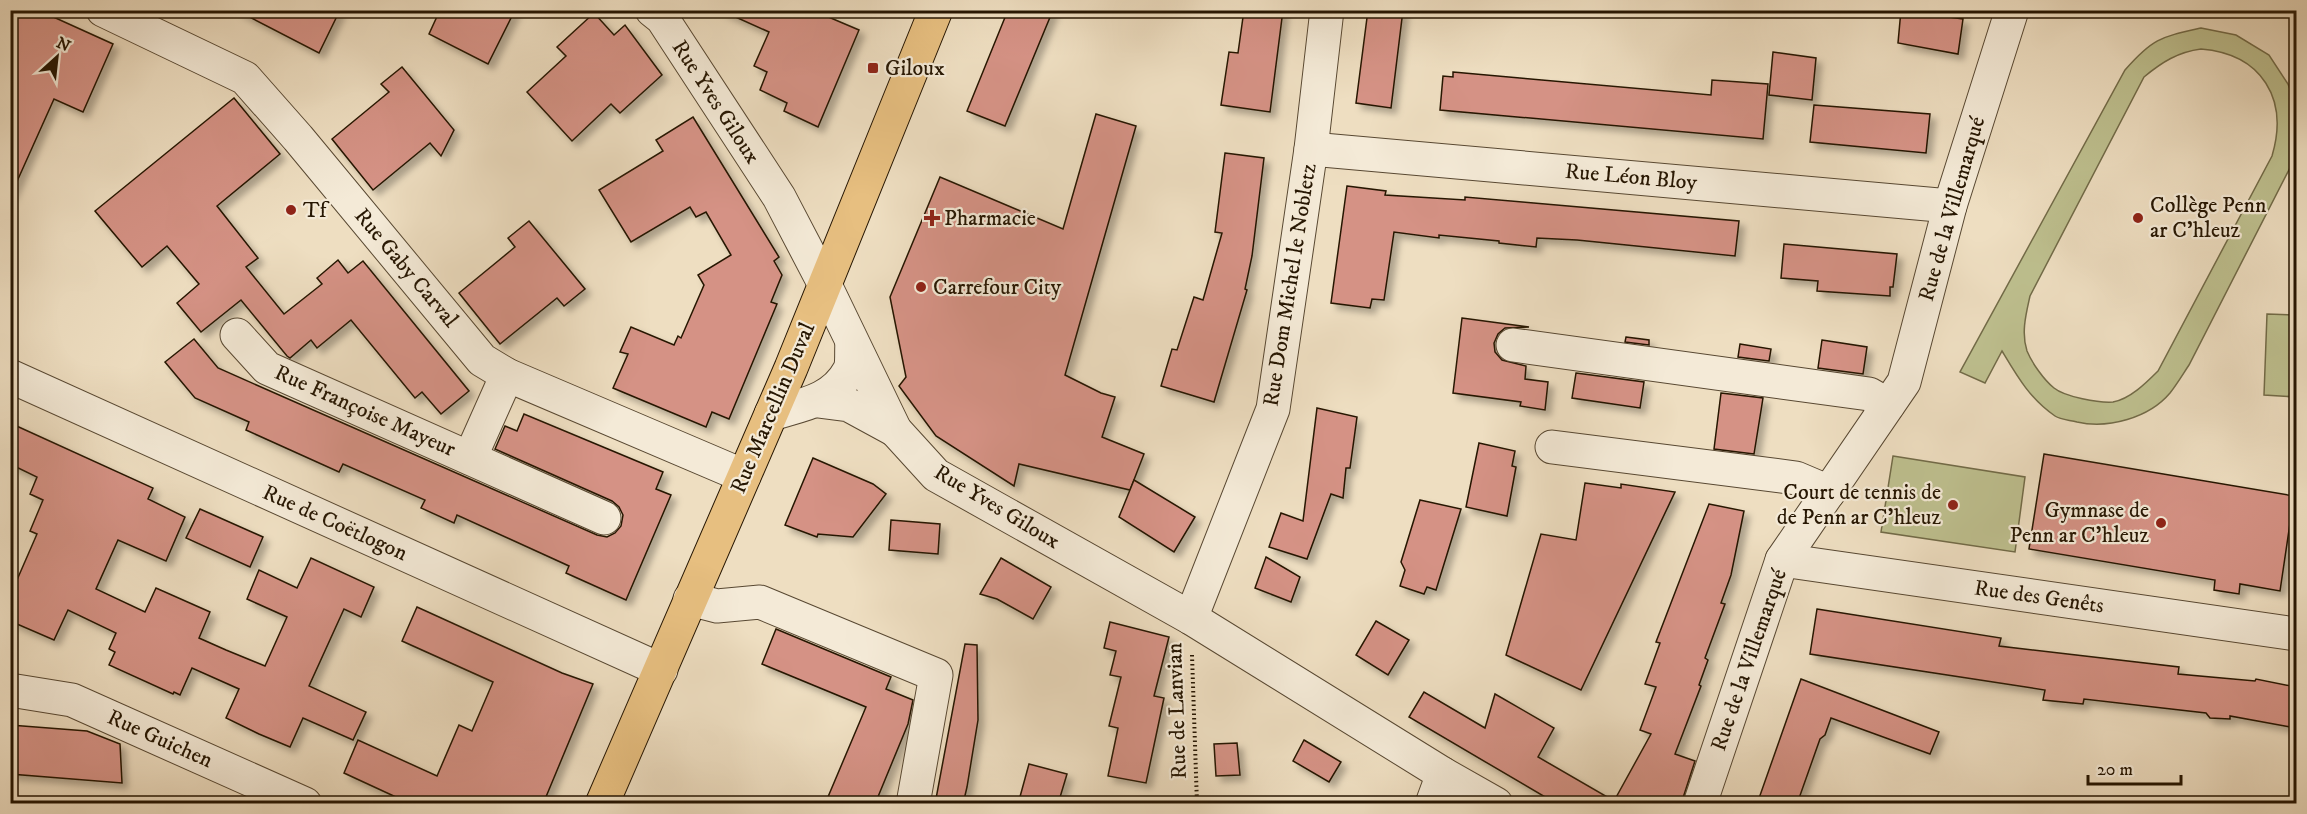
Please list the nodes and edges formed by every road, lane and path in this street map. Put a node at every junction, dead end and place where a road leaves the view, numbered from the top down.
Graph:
1 (103, 10) edge
2 (936, 10) edge
3 (1327, 10) edge
4 (2012, 10) edge
5 (659, 13) edge
6 (1311, 149) junction
7 (1950, 206) junction
8 (825, 285) junction
9 (237, 335) dead end
10 (852, 343) junction
11 (1513, 345) dead end
12 (507, 375) junction
13 (10, 376) edge
14 (818, 400) junction
15 (1888, 405) junction
16 (771, 414) junction
17 (895, 430) junction
18 (1552, 447) dead end
19 (470, 458) junction
20 (744, 476) junction
21 (1829, 492) junction
22 (604, 518) dead end
23 (1782, 560) junction
24 (690, 600) junction
25 (1191, 618) junction
26 (2296, 634) edge
27 (661, 670) junction
28 (10, 690) edge
29 (1437, 789) edge
30 (305, 804) edge
31 (603, 804) edge
32 (913, 804) edge
33 (1197, 804) edge
34 (1496, 804) edge
35 (1700, 804) edge

1 - 12 street, Rue Gaby Carval
2 - 8 main road, Rue Marcellin Duval
3 - 6 street, Rue Dom Michel le Nobletz
4 - 7 street, Rue de la Villemarqué
5 - 8 street, Rue Yves Giloux
6 - 7 street, Rue Léon Bloy
6 - 25 street, Rue Dom Michel le Nobletz
7 - 15 street, Rue de la Villemarqué
8 - 10 street, Rue Yves Giloux
8 - 16 main road, Rue Marcellin Duval
9 - 19 street, Rue Françoise Mayeur
10 - 14 street
10 - 17 street, Rue Yves Giloux
11 - 15 street
12 - 19 street, Rue Françoise Mayeur
12 - 20 street, Rue Gaby Carval
13 - 27 street, Rue de Coëtlogon
14 - 16 street
14 - 17 street
15 - 21 street, Rue de la Villemarqué
16 - 20 main road, Rue Marcellin Duval
17 - 25 street, Rue Yves Giloux
18 - 21 street
19 - 22 street, Rue Françoise Mayeur
20 - 24 main road, Rue Marcellin Duval
21 - 23 street, Rue de la Villemarqué
23 - 26 street, Rue des Genêts
23 - 35 street, Rue de la Villemarqué
24 - 27 main road, Rue Marcellin Duval
24 - 32 street
25 - 29 street, Rue Yves Giloux
25 - 33 path, Rue de Lanvian
27 - 31 main road, Rue Marcellin Duval
28 - 30 street, Rue Guichen
29 - 34 street, Rue Yves Giloux

